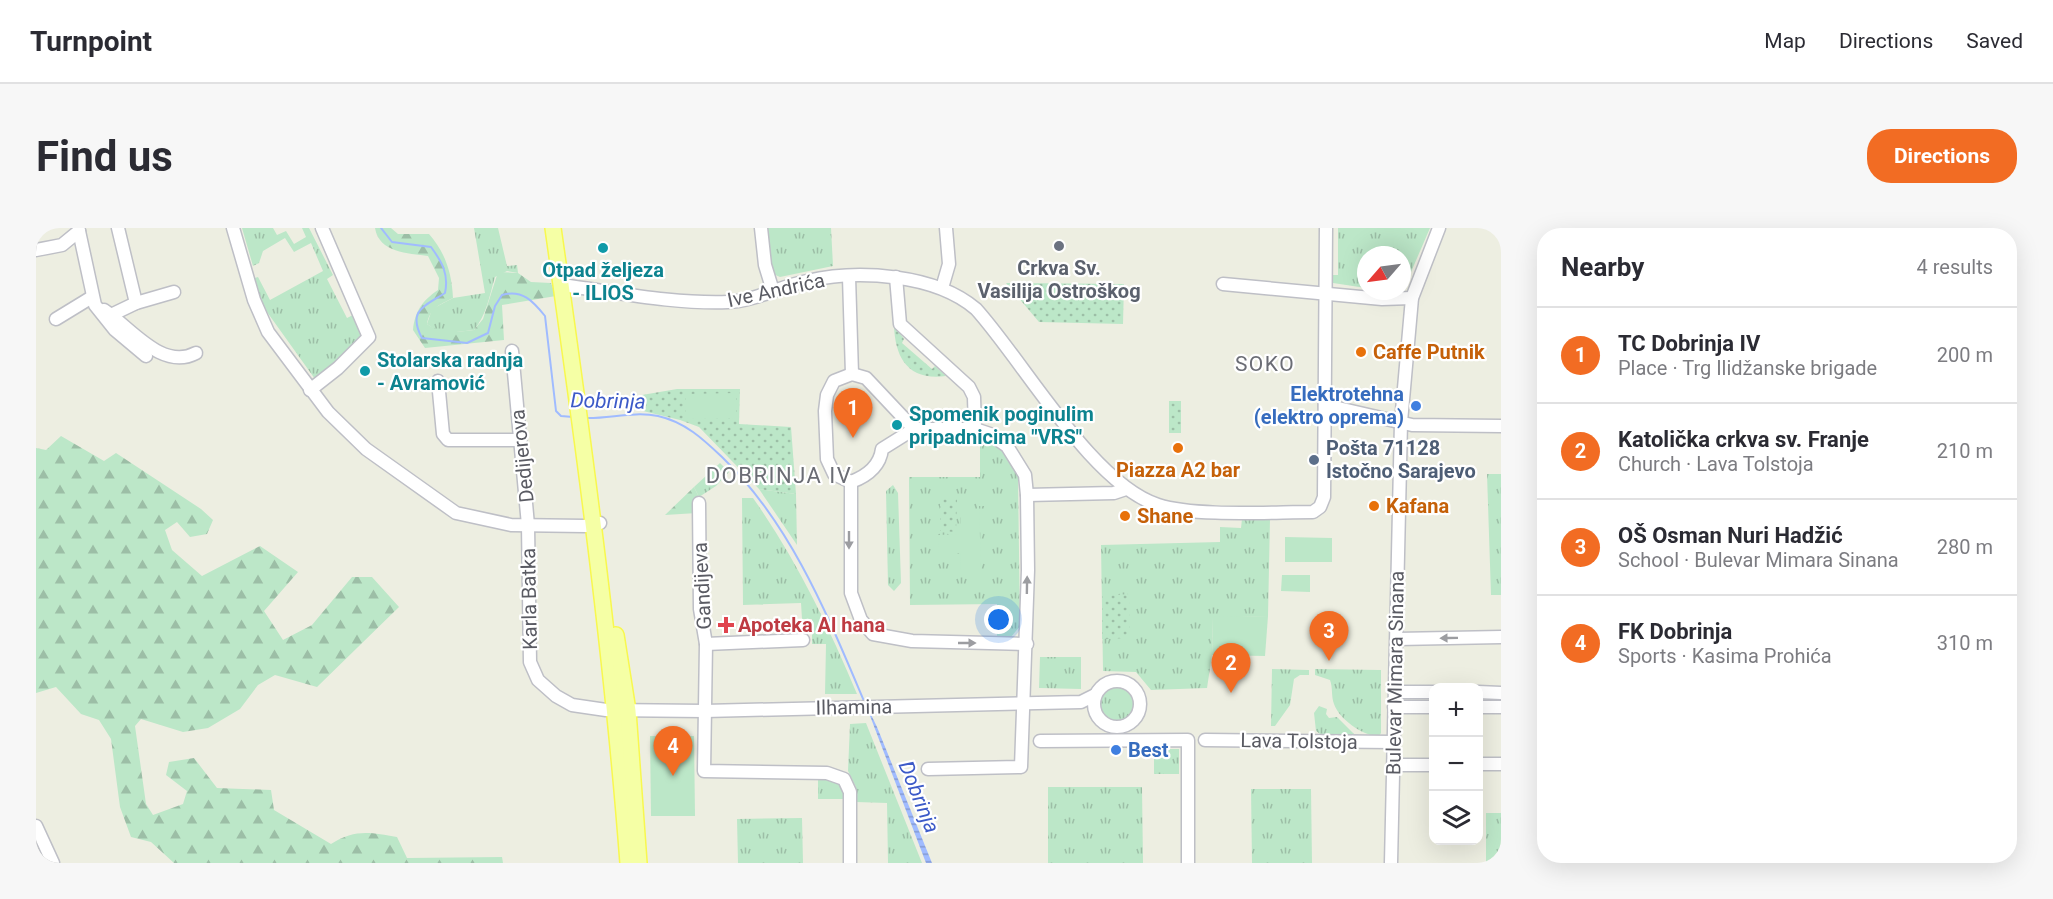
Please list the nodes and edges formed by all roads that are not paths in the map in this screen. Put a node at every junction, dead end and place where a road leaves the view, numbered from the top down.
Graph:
1 (118, 228) edge
2 (233, 228) edge
3 (322, 228) edge
4 (553, 228) edge
5 (761, 228) edge
6 (946, 228) edge
7 (1326, 228) edge
8 (1439, 228) edge
9 (80, 229) edge
10 (36, 250) edge
11 (849, 277) junction
12 (896, 277) junction
13 (1223, 284) dead end
14 (561, 285) junction
15 (942, 288) junction
16 (773, 291) junction
17 (174, 292) dead end
18 (1325, 292) junction
19 (1412, 298) junction
20 (94, 301) junction
21 (136, 303) junction
22 (111, 315) junction
23 (56, 319) dead end
24 (512, 351) dead end
25 (196, 352) dead end
26 (146, 356) dead end
27 (852, 374) junction
28 (438, 381) dead end
29 (310, 390) junction
30 (1325, 405) junction
31 (1401, 423) junction
32 (1501, 426) edge
33 (915, 429) junction
34 (975, 429) junction
35 (519, 441) junction
36 (851, 482) junction
37 (1125, 489) junction
38 (1027, 495) junction
39 (699, 503) dead end
40 (596, 524) junction
41 (528, 525) junction
42 (1501, 637) edge
43 (1397, 639) junction
44 (803, 640) dead end
45 (706, 644) junction
46 (1026, 644) junction
47 (1395, 692) junction
48 (1429, 692) edge
49 (1483, 692) edge
50 (1501, 693) edge
51 (1095, 695) junction
52 (1081, 702) junction
53 (1024, 703) junction
54 (1394, 707) junction
55 (1429, 707) edge
56 (1483, 707) edge
57 (1501, 707) edge
58 (1094, 710) junction
59 (621, 711) junction
60 (705, 711) junction
61 (1138, 714) junction
62 (1125, 726) junction
63 (1146, 737) junction
64 (1205, 740) dead end
65 (1040, 741) dead end
66 (1394, 742) junction
67 (1483, 764) edge
68 (1501, 764) edge
69 (1393, 765) junction
70 (1429, 765) edge
71 (928, 769) dead end
72 (36, 826) edge
73 (52, 863) edge
74 (628, 863) edge
75 (639, 863) edge
76 (850, 863) edge
77 (1188, 863) edge
78 (1391, 863) edge

1 - 21 street
2 - 29 street
3 - 29 street
4 - 14 main road
5 - 16 street
6 - 15 street
7 - 18 street
8 - 19 street, Bulevar Mimara Sinana
9 - 10 street
9 - 20 street
11 - 12 street, Ive Andrića
11 - 16 street, Ive Andrića
11 - 27 street
12 - 15 street, Ive Andrića
12 - 34 street
13 - 18 street
14 - 16 street, Ive Andrića
14 - 40 main road
15 - 37 street, Ive Andrića
17 - 21 street
18 - 19 street
18 - 30 street
19 - 31 street, Bulevar Mimara Sinana
20 - 22 street
20 - 23 street
20 - 26 street
21 - 22 street
22 - 25 street
24 - 35 street, Dedijerova
27 - 33 street
27 - 36 street
28 - 35 street
29 - 41 street
30 - 31 street
30 - 37 street, Ive Andrića
31 - 32 street
31 - 43 street, Bulevar Mimara Sinana
33 - 34 street
33 - 36 street
34 - 38 street
35 - 41 street, Dedijerova
36 -> 46 street
37 - 38 street
46 -> 38 street
39 - 45 street, Gandijeva
40 - 41 street
40 - 59 main road
41 - 59 street, Karla Batka
42 -> 43 street
43 - 47 street, Bulevar Mimara Sinana
44 - 45 street, Gandijeva
45 - 60 street
46 - 53 street
47 - 48 street
47 - 54 street, Bulevar Mimara Sinana
49 - 50 street
51 - 52 street, Ilhamina
51 - 58 street
51 - 61 street
52 - 53 street, Ilhamina
52 - 58 street
53 - 60 street, Ilhamina
53 - 71 street
54 - 55 street
54 - 66 street, Bulevar Mimara Sinana
56 - 57 street
58 - 62 street
59 - 60 street, Ilhamina
59 - 74 main road
59 - 75 main road
60 - 76 street
61 - 62 street
61 - 63 street
62 - 63 street
63 - 65 street
63 - 77 street
64 - 66 street, Lava Tolstoja
66 - 69 street, Bulevar Mimara Sinana
67 - 68 street
69 - 70 street
69 - 78 street, Bulevar Mimara Sinana
72 - 73 street

